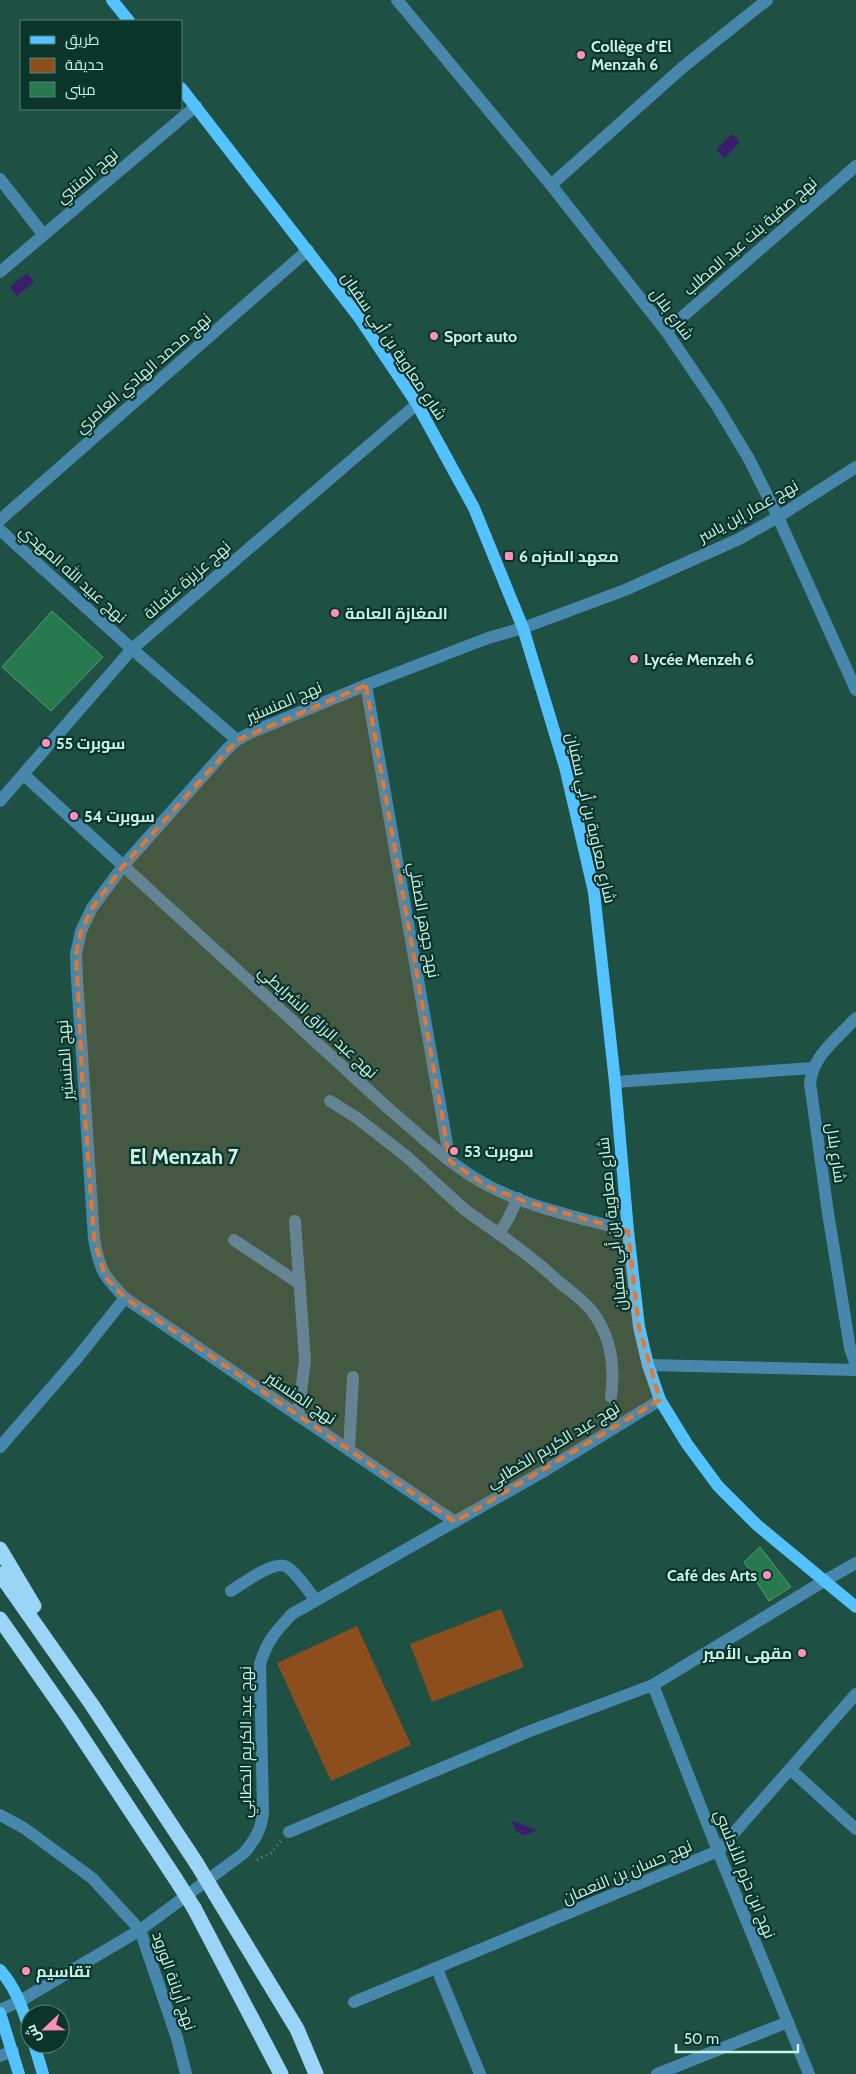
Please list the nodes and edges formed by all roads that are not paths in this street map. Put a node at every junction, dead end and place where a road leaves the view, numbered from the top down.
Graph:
1 (112, 0) edge
2 (396, 0) edge
3 (767, 0) edge
4 (127, 20) edge
5 (182, 89) edge
6 (196, 106) junction
7 (856, 166) edge
8 (0, 179) edge
9 (551, 184) junction
10 (43, 234) junction
11 (308, 250) junction
12 (0, 272) edge
13 (666, 331) junction
14 (417, 404) junction
15 (856, 467) edge
16 (778, 517) junction
17 (0, 520) edge
18 (0, 530) edge
19 (523, 628) junction
20 (132, 649) junction
21 (366, 685) junction
22 (856, 690) edge
23 (237, 740) junction
24 (24, 774) junction
25 (0, 801) edge
26 (123, 866) junction
27 (856, 1018) edge
28 (813, 1068) junction
29 (616, 1082) junction
30 (330, 1101) dead end
31 (450, 1161) junction
32 (518, 1198) junction
33 (295, 1221) dead end
34 (628, 1231) junction
35 (499, 1234) junction
36 (234, 1240) dead end
37 (300, 1284) junction
38 (125, 1298) junction
39 (648, 1365) junction
40 (856, 1366) edge
41 (856, 1370) edge
42 (353, 1377) dead end
43 (611, 1397) dead end
44 (660, 1400) junction
45 (298, 1416) junction
46 (1, 1445) edge
47 (348, 1450) junction
48 (454, 1522) junction
49 (0, 1550) edge
50 (856, 1563) edge
51 (0, 1574) edge
52 (824, 1581) junction
53 (231, 1591) dead end
54 (316, 1600) junction
55 (856, 1607) edge
56 (0, 1619) edge
57 (653, 1685) junction
58 (856, 1694) edge
59 (92, 1704) junction
60 (790, 1769) junction
61 (0, 1815) edge
62 (856, 1829) edge
63 (289, 1832) dead end
64 (718, 1851) junction
65 (140, 1930) junction
66 (437, 1969) junction
67 (0, 1970) edge
68 (20, 2001) junction
69 (354, 2002) dead end
70 (21, 2004) edge
71 (0, 2012) edge
72 (788, 2022) junction
73 (13, 2051) junction
74 (37, 2054) edge
75 (0, 2056) edge
76 (19, 2074) edge
77 (43, 2074) edge
78 (186, 2074) edge
79 (281, 2074) edge
80 (316, 2074) edge
81 (480, 2074) edge
82 (657, 2074) edge
83 (809, 2074) edge

1 - 4 main road
2 - 9 street, شارع بلال
3 - 9 street
5 - 6 main road, شارع معاوية بن أبي سفيان
6 - 10 street, نهج المتنبي
6 - 11 main road, شارع معاوية بن أبي سفيان
7 - 13 street, نهج صفية بنت عبد المطلب
8 - 10 street
9 - 13 street, شارع بلال
10 - 12 street, نهج المتنبي
11 - 14 main road, شارع معاوية بن أبي سفيان
11 - 17 street, نهج محمد الهادي العامري
13 - 16 street, شارع بلال
14 - 19 main road, شارع معاوية بن أبي سفيان
14 - 20 street, نهج عزيزة عثمانة
15 - 16 street, نهج عمار إبن ياسر
16 - 19 street, نهج عمار إبن ياسر
16 - 22 street, شارع بلال
18 - 20 street, نهج عبيد الله المهدي
19 - 21 street, نهج المنستير
19 - 29 main road, شارع معاوية بن أبي سفيان
20 - 23 street, نهج عبيد الله المهدي
20 - 24 street, نهج عزيزة عثمانة
21 - 23 street, نهج المنستير
21 - 31 street, نهج جوهر الصقلي
23 - 26 street, نهج المنستير
24 - 25 street, نهج عزيزة عثمانة
24 - 26 street, نهج عبد الرزاق الشرايطي
26 - 31 street, نهج عبد الرزاق الشرايطي
26 - 38 street, نهج المنستير
27 - 28 street
28 - 29 street
28 - 40 street, شارع بلال
29 - 34 main road, شارع معاوية بن أبي سفيان
30 - 35 street
31 - 32 street, نهج عبد الرزاق الشرايطي
32 - 34 street, نهج عبد الرزاق الشرايطي
32 - 35 street
33 - 37 street
34 - 39 main road, شارع معاوية بن أبي سفيان
35 - 43 street
36 - 37 street
37 - 45 street
38 - 45 street, نهج المنستير
38 - 46 street
39 - 41 street
39 - 44 main road, شارع معاوية بن أبي سفيان
42 - 47 street
44 - 48 street, نهج عبد الكريم الخطابي
44 - 52 main road, شارع معاوية بن أبي سفيان
45 - 47 street, نهج المنستير
47 - 48 street, نهج المنستير
48 - 54 street, نهج عبد الكريم الخطابي
49 - 59 highway
50 - 52 street
51 - 59 highway
52 - 55 main road, شارع معاوية بن أبي سفيان
52 - 57 street
53 - 54 street
54 - 65 street, نهج عبد الكريم الخطابي
56 - 79 highway, bridge
57 - 63 street
57 - 64 street, نهج ابن حزم الأندلسي
58 - 60 street, نهج حسان بن النعمان
59 - 80 highway, bridge
60 - 62 street
60 - 64 street, نهج حسان بن النعمان
61 - 65 street, نهج أريانة الورود
64 - 66 street, نهج حسان بن النعمان
64 - 72 street, نهج ابن حزم الأندلسي
65 - 68 street, نهج عبد الكريم الخطابي
65 - 78 street, نهج أريانة الورود
66 - 69 street, نهج حسان بن النعمان
66 - 81 street
67 - 68 main road
68 - 70 main road
68 - 71 street, نهج عبد الكريم الخطابي
71 - 73 main road
72 - 82 street
72 - 83 street, نهج ابن حزم الأندلسي
73 - 75 street
73 - 76 main road
74 - 77 main road

